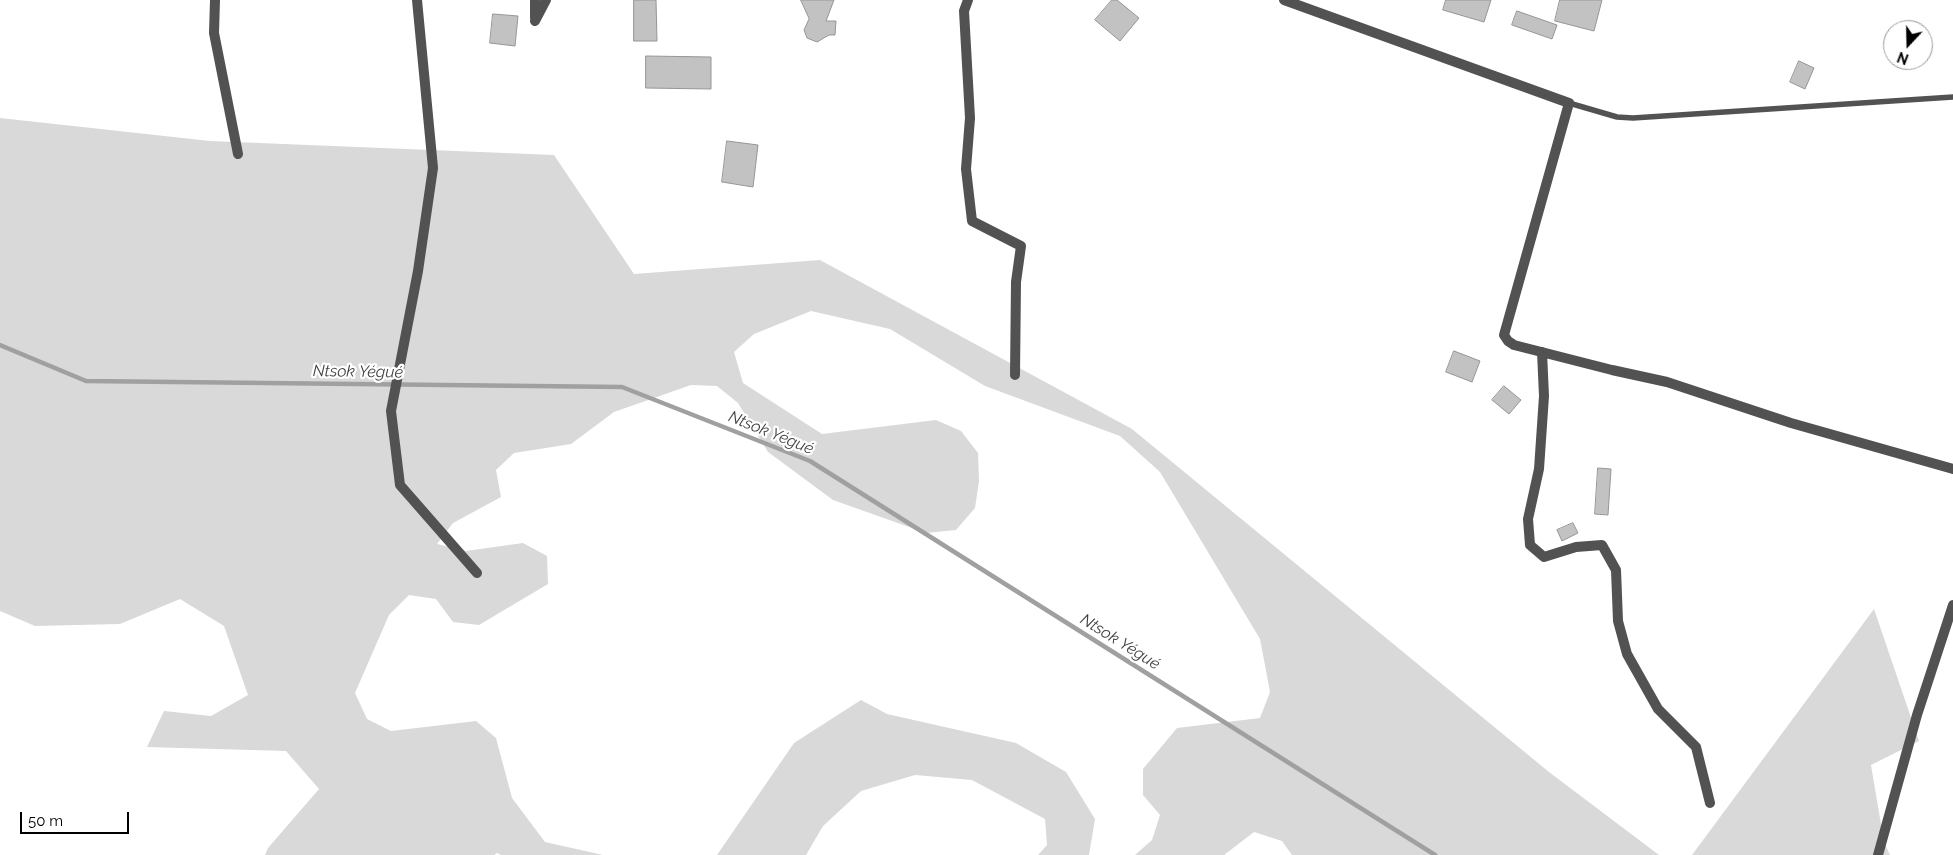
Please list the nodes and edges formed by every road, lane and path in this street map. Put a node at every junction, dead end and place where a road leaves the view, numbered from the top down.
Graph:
1 (215, 0) edge
2 (417, 0) edge
3 (535, 0) edge
4 (546, 0) edge
5 (968, 0) edge
6 (1284, 0) edge
7 (1953, 97) edge
8 (1569, 103) junction
9 (238, 154) dead end
10 (1542, 352) junction
11 (1015, 375) dead end
12 (1953, 469) edge
13 (477, 573) dead end
14 (1953, 605) edge
15 (1710, 803) dead end
16 (1878, 855) edge

1 - 9 street
2 - 13 street
3 - 4 street
5 - 11 street
6 - 8 street
7 - 8 lane
8 - 10 street
10 - 12 street
10 - 15 street
14 - 16 street

